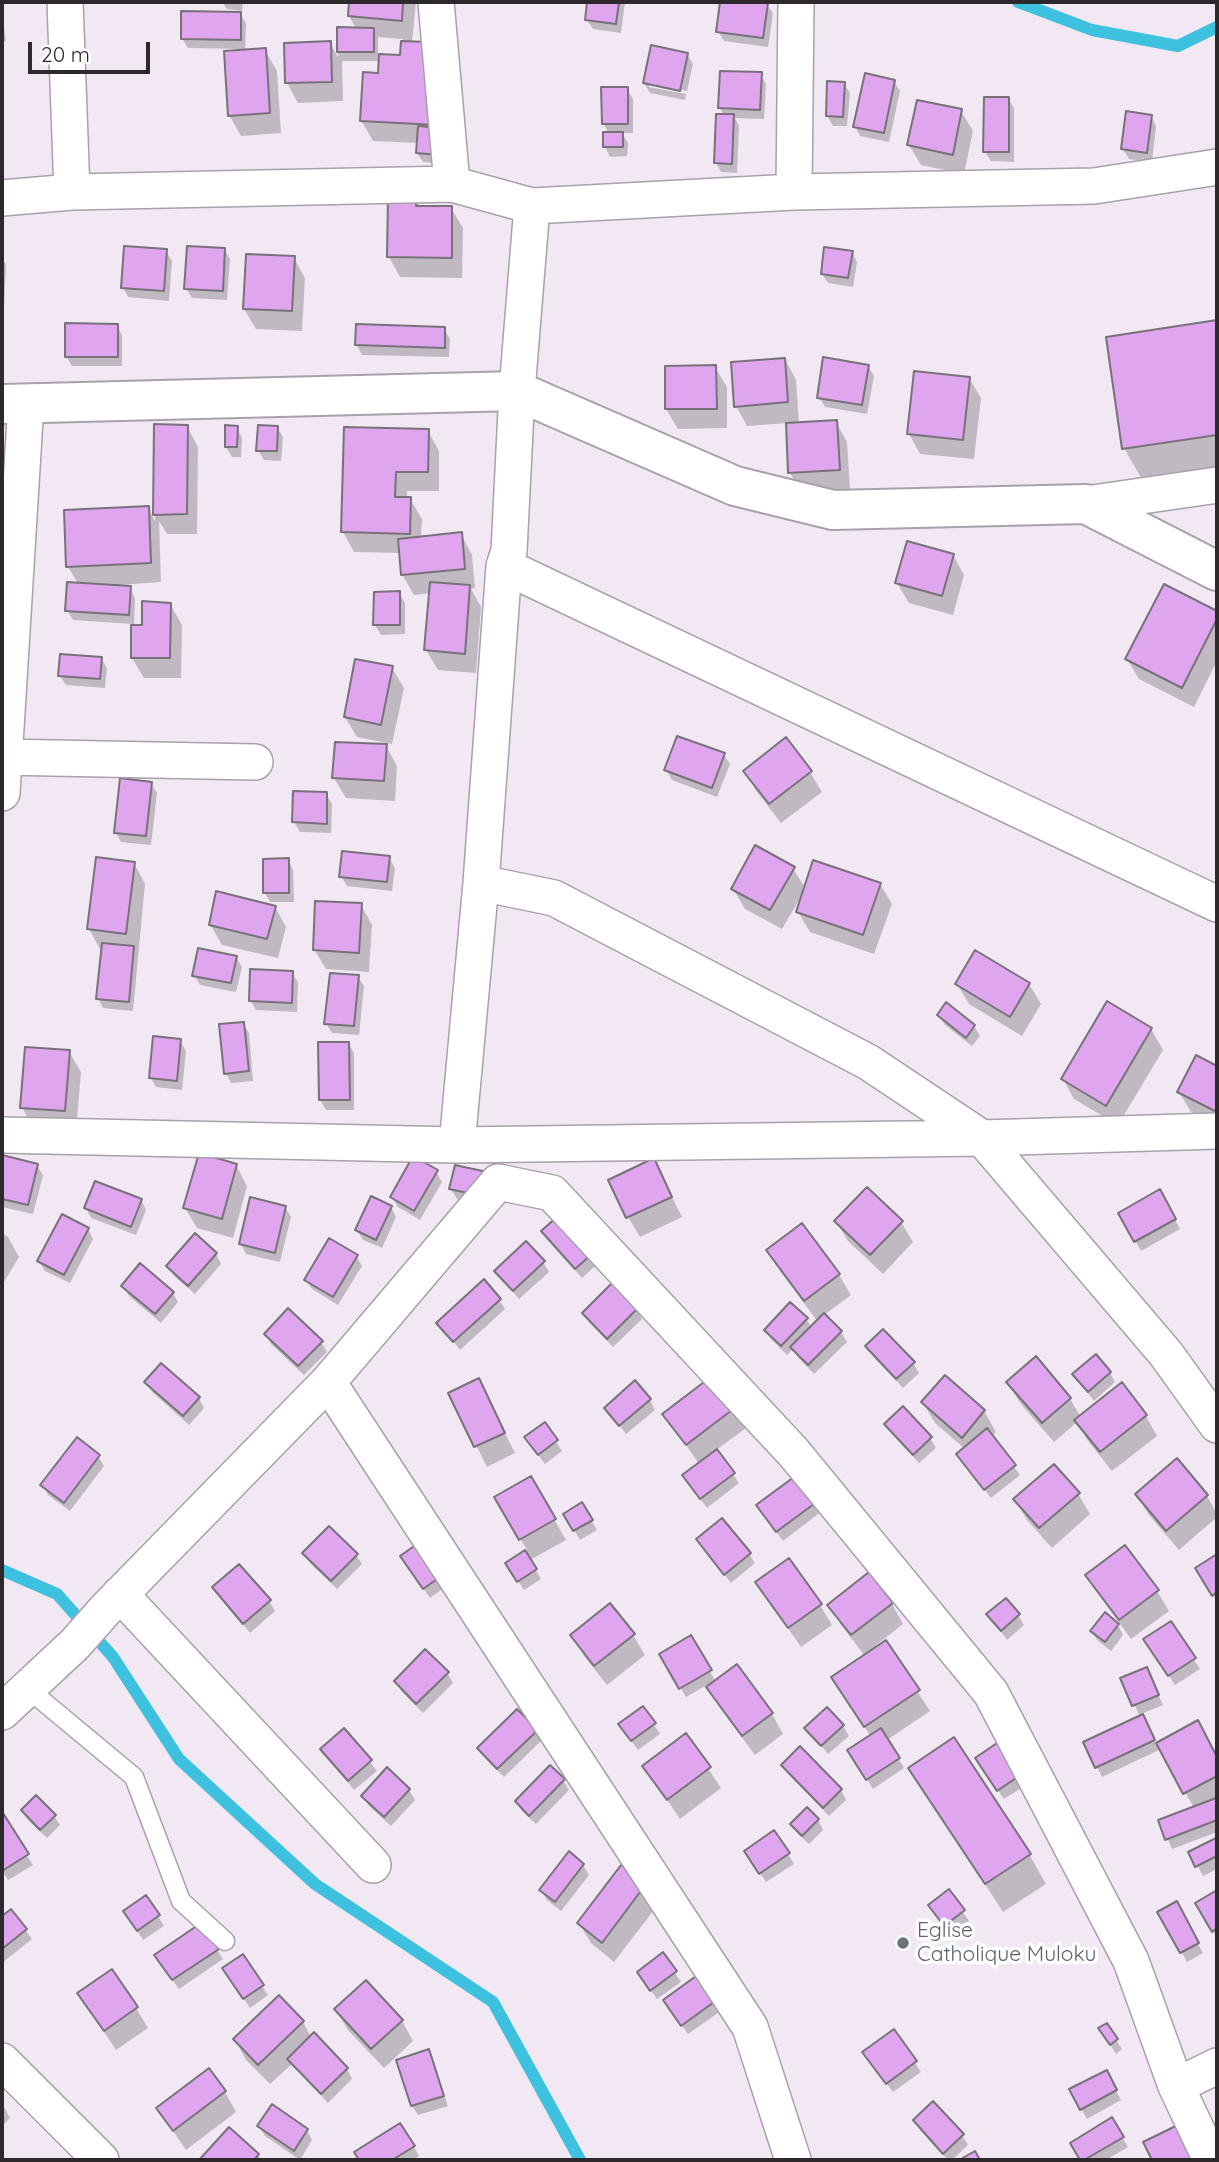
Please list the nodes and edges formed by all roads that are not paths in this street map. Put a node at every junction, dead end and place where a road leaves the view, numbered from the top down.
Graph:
1 (65, 2) edge
2 (436, 2) edge
3 (796, 2) edge
4 (1217, 167) edge
5 (452, 184) junction
6 (72, 192) junction
7 (794, 192) junction
8 (2, 198) edge
9 (532, 205) junction
10 (517, 391) junction
11 (14, 404) edge
12 (1217, 485) edge
13 (1086, 504) junction
14 (504, 566) junction
15 (1217, 571) edge
16 (2, 757) edge
17 (255, 762) dead end
18 (2, 793) edge
19 (481, 883) junction
20 (1217, 904) edge
21 (1217, 1131) edge
22 (2, 1135) edge
23 (982, 1138) junction
24 (470, 1145) junction
25 (498, 1182) junction
26 (328, 1381) junction
27 (1217, 1425) edge
28 (113, 1602) junction
29 (27, 1688) junction
30 (2, 1712) edge
31 (373, 1865) dead end
32 (225, 1941) dead end
33 (2, 2062) edge
34 (1217, 2066) edge
35 (1176, 2086) junction
36 (782, 2157) edge
37 (101, 2160) edge
38 (1211, 2160) edge

1 - 6 street
2 - 5 street
3 - 7 street
4 - 7 street
5 - 6 street
5 - 9 street
6 - 8 street
7 - 9 street
9 - 10 street
10 - 11 street
10 - 13 street
10 - 14 street
11 - 16 street
12 - 13 street
13 - 15 street
14 - 19 street
14 - 20 street
16 - 17 street
16 - 18 street
19 - 23 street
19 - 24 street
21 - 23 street
22 - 24 street
23 - 24 street
23 - 27 street
24 - 25 street
25 - 26 street
25 - 35 street
26 - 28 street
26 - 36 street
28 - 29 street
28 - 31 street
29 - 30 street
29 - 32 lane
33 - 37 street
34 - 35 street
35 - 38 street

